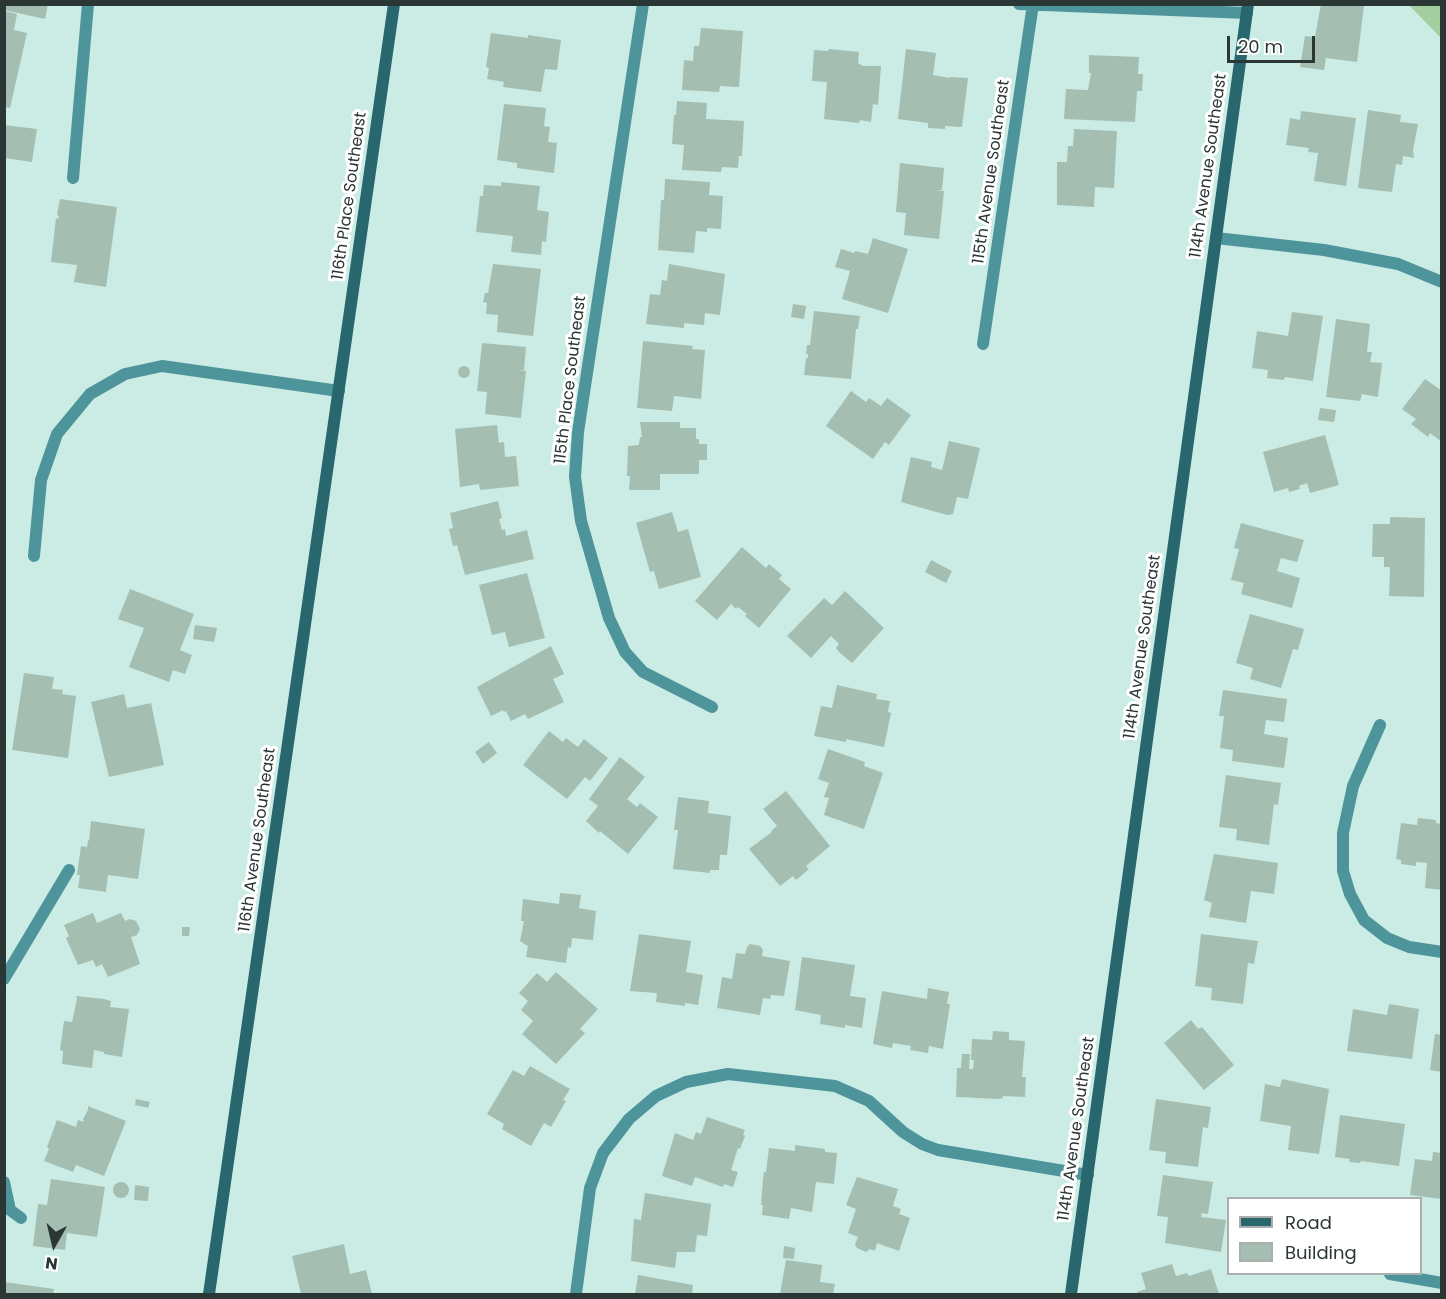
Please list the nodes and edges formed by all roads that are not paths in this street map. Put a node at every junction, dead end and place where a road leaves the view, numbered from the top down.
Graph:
1 (88, 4) edge
2 (394, 4) edge
3 (643, 4) edge
4 (1019, 4) edge
5 (1033, 5) edge
6 (1247, 9) edge
7 (73, 178) dead end
8 (1216, 238) junction
9 (1442, 282) edge
10 (983, 344) dead end
11 (339, 391) junction
12 (34, 556) dead end
13 (712, 706) dead end
14 (1380, 724) dead end
15 (69, 870) dead end
16 (1442, 952) edge
17 (4, 979) edge
18 (1088, 1175) junction
19 (4, 1182) edge
20 (21, 1218) dead end
21 (1396, 1275) edge
22 (1442, 1282) edge
23 (209, 1294) edge
24 (576, 1294) edge
25 (1071, 1294) edge

1 - 7 street
2 - 11 main road, 116th Place Southeast
3 - 13 street, 115th Place Southeast
4 - 5 street
5 - 6 street
5 - 10 street, 115th Avenue Southeast
6 - 8 main road, 114th Avenue Southeast
8 - 9 street
8 - 18 main road, 114th Avenue Southeast
11 - 12 street
11 - 23 main road, 116th Avenue Southeast
14 - 16 street
15 - 17 street
18 - 24 street
18 - 25 main road, 114th Avenue Southeast
19 - 20 street
21 - 22 street

